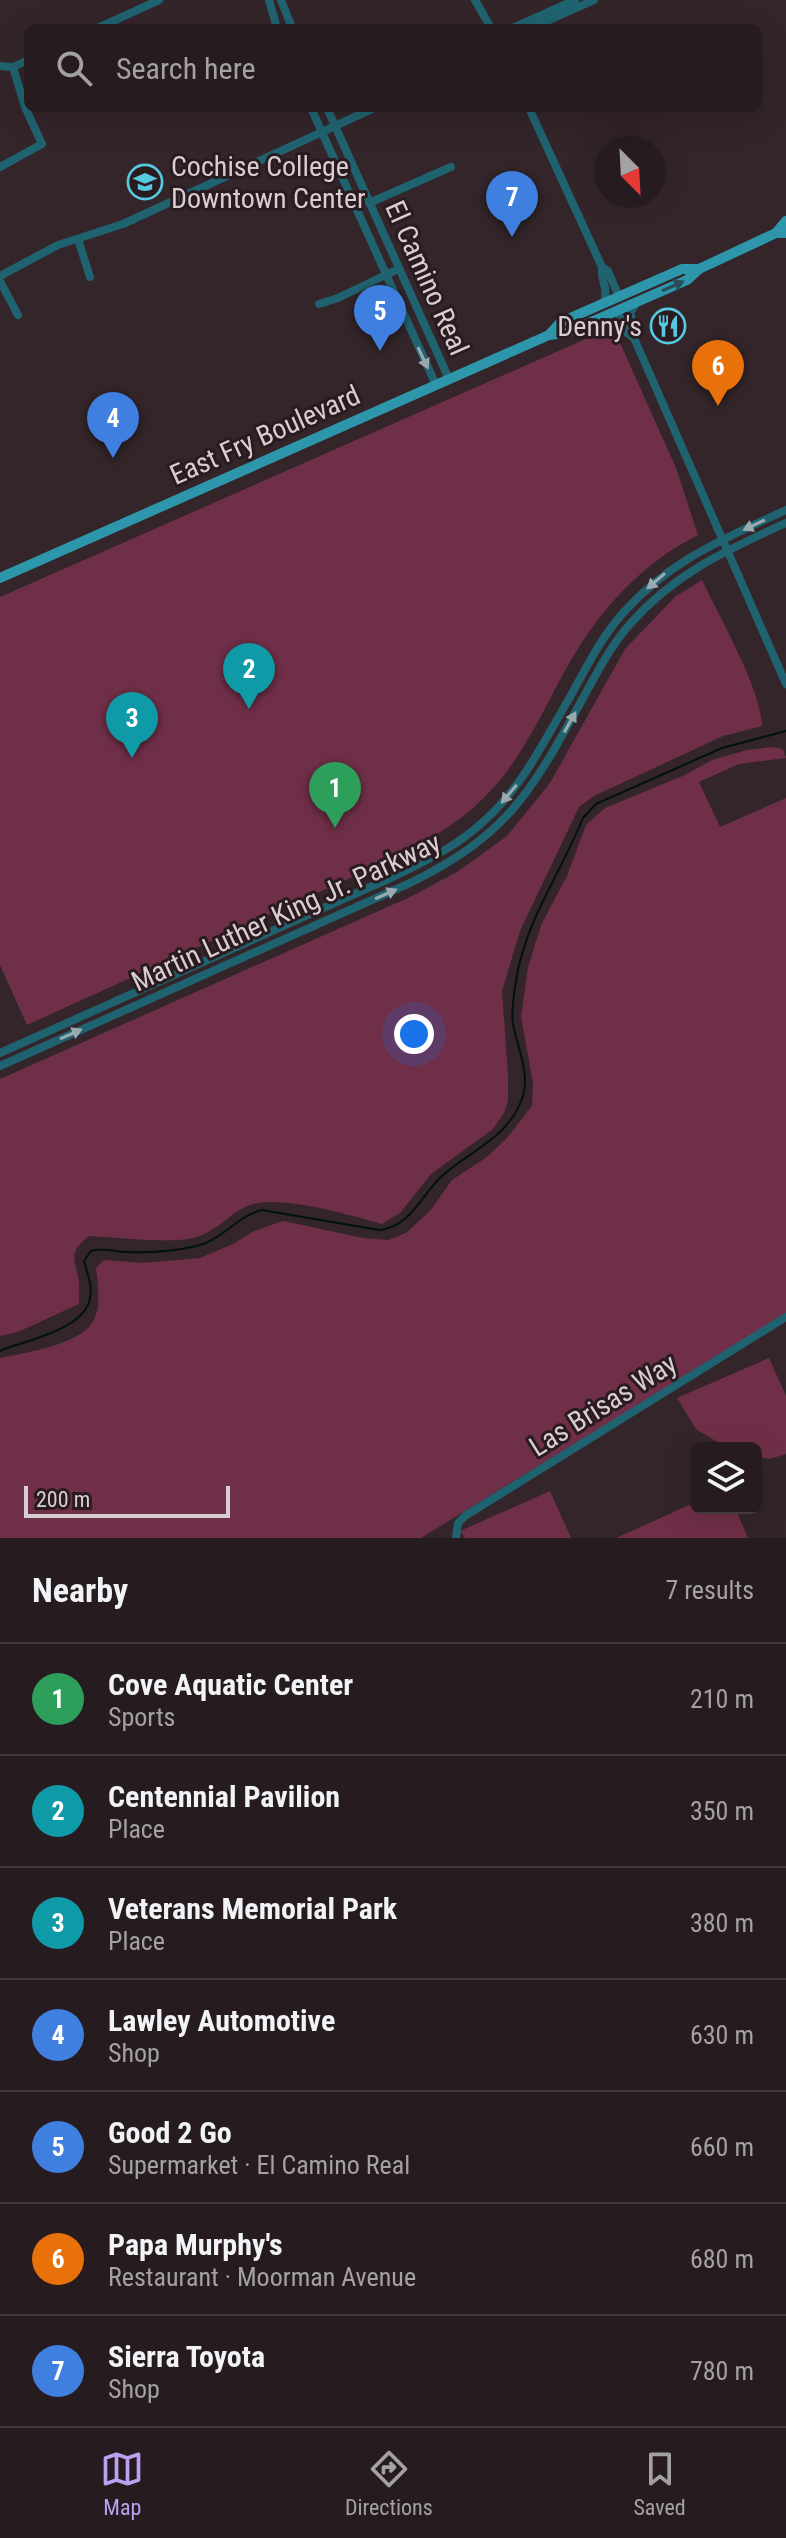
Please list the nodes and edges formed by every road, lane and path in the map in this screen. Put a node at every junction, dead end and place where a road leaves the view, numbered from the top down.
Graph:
1 (159, 0) edge
2 (269, 0) edge
3 (281, 0) edge
4 (475, 0) edge
5 (575, 0) edge
6 (594, 0) edge
7 (107, 24) edge
8 (276, 24) edge
9 (290, 24) edge
10 (489, 24) edge
11 (522, 24) edge
12 (540, 24) edge
13 (24, 62) edge
14 (0, 66) edge
15 (13, 67) junction
16 (24, 104) edge
17 (27, 112) edge
18 (313, 112) edge
19 (329, 112) edge
20 (366, 112) edge
21 (531, 112) edge
22 (336, 127) junction
23 (322, 133) junction
24 (0, 167) edge
25 (451, 167) dead end
26 (369, 203) junction
27 (786, 221) edge
28 (781, 233) edge
29 (78, 239) junction
30 (602, 267) junction
31 (398, 269) junction
32 (699, 269) junction
33 (385, 276) junction
34 (90, 277) dead end
35 (0, 278) edge
36 (619, 297) junction
37 (637, 302) junction
38 (319, 304) dead end
39 (603, 304) junction
40 (617, 311) junction
41 (18, 315) dead end
42 (549, 335) junction
43 (634, 338) junction
44 (449, 379) junction
45 (436, 385) junction
46 (786, 510) edge
47 (786, 523) edge
48 (724, 545) junction
49 (0, 578) edge
50 (786, 684) edge
51 (0, 1053) edge
52 (0, 1066) edge
53 (786, 1317) edge
54 (456, 1538) edge

1 - 7 street
2 - 8 street
3 - 9 street
4 - 10 street
5 - 11 street
6 - 12 street
13 - 15 street
14 - 15 street
15 - 16 street
17 - 24 street
18 - 23 street, El Camino Real
19 - 22 street, El Camino Real
20 - 22 street
21 - 30 street
22 - 23 street
22 - 26 street, El Camino Real
23 - 29 street
23 - 33 street, El Camino Real
25 - 26 street
26 - 31 street, El Camino Real
27 - 28 main road, East Fry Boulevard
28 - 32 main road, East Fry Boulevard
29 - 34 street
29 - 35 street
30 - 36 street
30 - 39 street
31 - 33 street
31 - 44 street, El Camino Real
32 - 36 main road, East Fry Boulevard
37 -> 32 main road, East Fry Boulevard
33 - 38 street
33 -> 45 street, El Camino Real
35 - 41 street
36 - 39 main road, East Fry Boulevard
37 - 40 main road, East Fry Boulevard
37 - 43 street
39 - 42 main road, East Fry Boulevard
40 - 42 main road, East Fry Boulevard
40 - 43 street
42 - 44 main road, East Fry Boulevard
43 - 48 street
44 - 45 main road, East Fry Boulevard
45 - 49 main road, East Fry Boulevard
46 -> 48 street, Martin Luther King Jr. Parkway
47 - 48 street, Martin Luther King Jr. Parkway
48 - 50 street
48 -> 51 street, Martin Luther King Jr. Parkway
52 -> 48 street, Martin Luther King Jr. Parkway
53 - 54 street, Las Brisas Way

